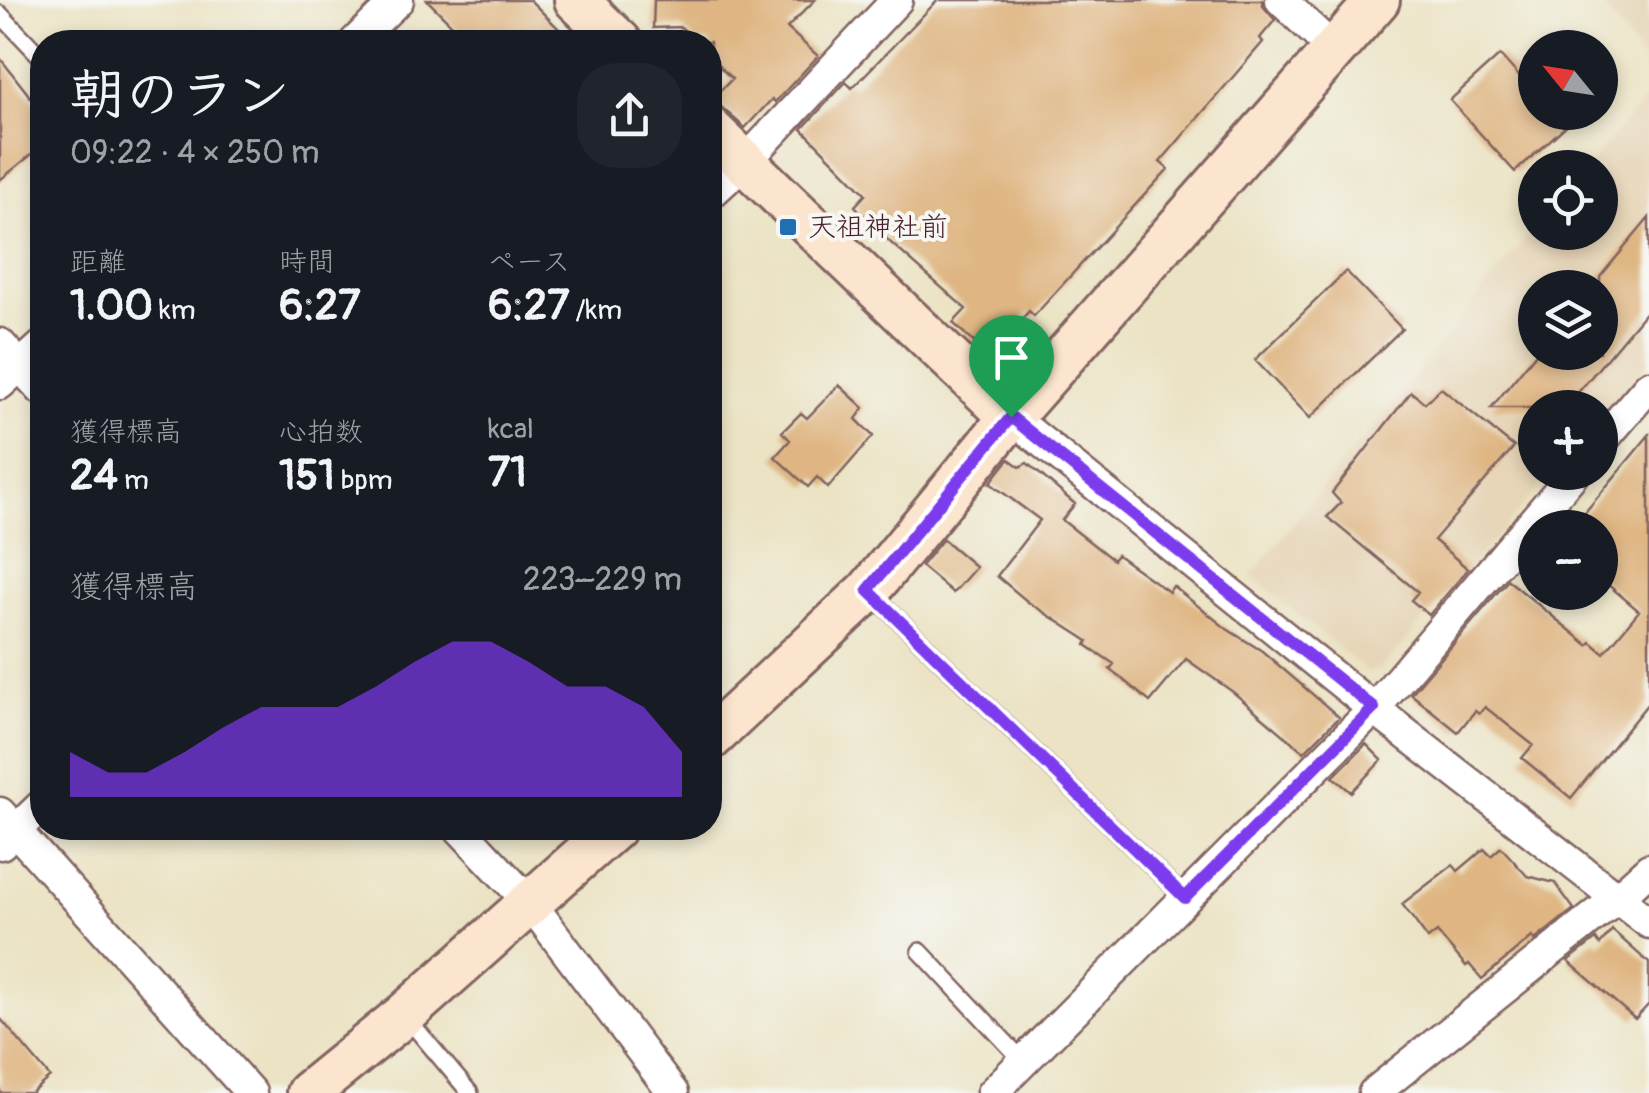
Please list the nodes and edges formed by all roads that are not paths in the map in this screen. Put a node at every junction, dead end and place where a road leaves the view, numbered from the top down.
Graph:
1 (398, 0) edge
2 (576, 0) edge
3 (897, 0) edge
4 (1281, 0) edge
5 (1378, 0) edge
6 (0, 14) edge
7 (367, 30) edge
8 (607, 30) edge
9 (30, 45) edge
10 (1335, 51) junction
11 (722, 140) edge
12 (745, 162) junction
13 (722, 183) edge
14 (30, 353) edge
15 (7, 365) edge
16 (30, 381) edge
17 (1649, 386) edge
18 (1011, 417) junction
19 (1618, 422) edge
20 (1560, 490) edge
21 (868, 590) junction
22 (1374, 708) junction
23 (722, 723) edge
24 (30, 813) edge
25 (5, 829) edge
26 (470, 840) edge
27 (601, 840) edge
28 (1649, 869) edge
29 (1185, 898) junction
30 (1618, 898) junction
31 (531, 904) junction
32 (1649, 923) edge
33 (920, 951) dead end
34 (404, 1015) junction
35 (1023, 1061) junction
36 (252, 1093) edge
37 (308, 1093) edge
38 (470, 1093) edge
39 (673, 1093) edge
40 (992, 1093) edge
41 (1374, 1093) edge

1 - 7 street
2 - 8 street
3 - 12 street
4 - 10 street
5 - 10 street
6 - 9 lane
10 - 18 street
11 - 12 street
12 - 13 street
12 - 18 street
14 - 15 street
15 - 16 street
17 - 19 street
18 - 21 street
18 - 22 street
20 - 22 street
21 - 23 street
21 - 29 lane
22 - 29 street
22 - 30 street
24 - 25 street
25 - 36 street
26 - 31 street
27 - 31 street
28 - 30 street
29 - 35 street
30 - 32 street
30 - 41 street
31 - 34 street
31 - 39 street
33 - 35 lane
34 - 37 street
34 - 38 lane
35 - 40 street

